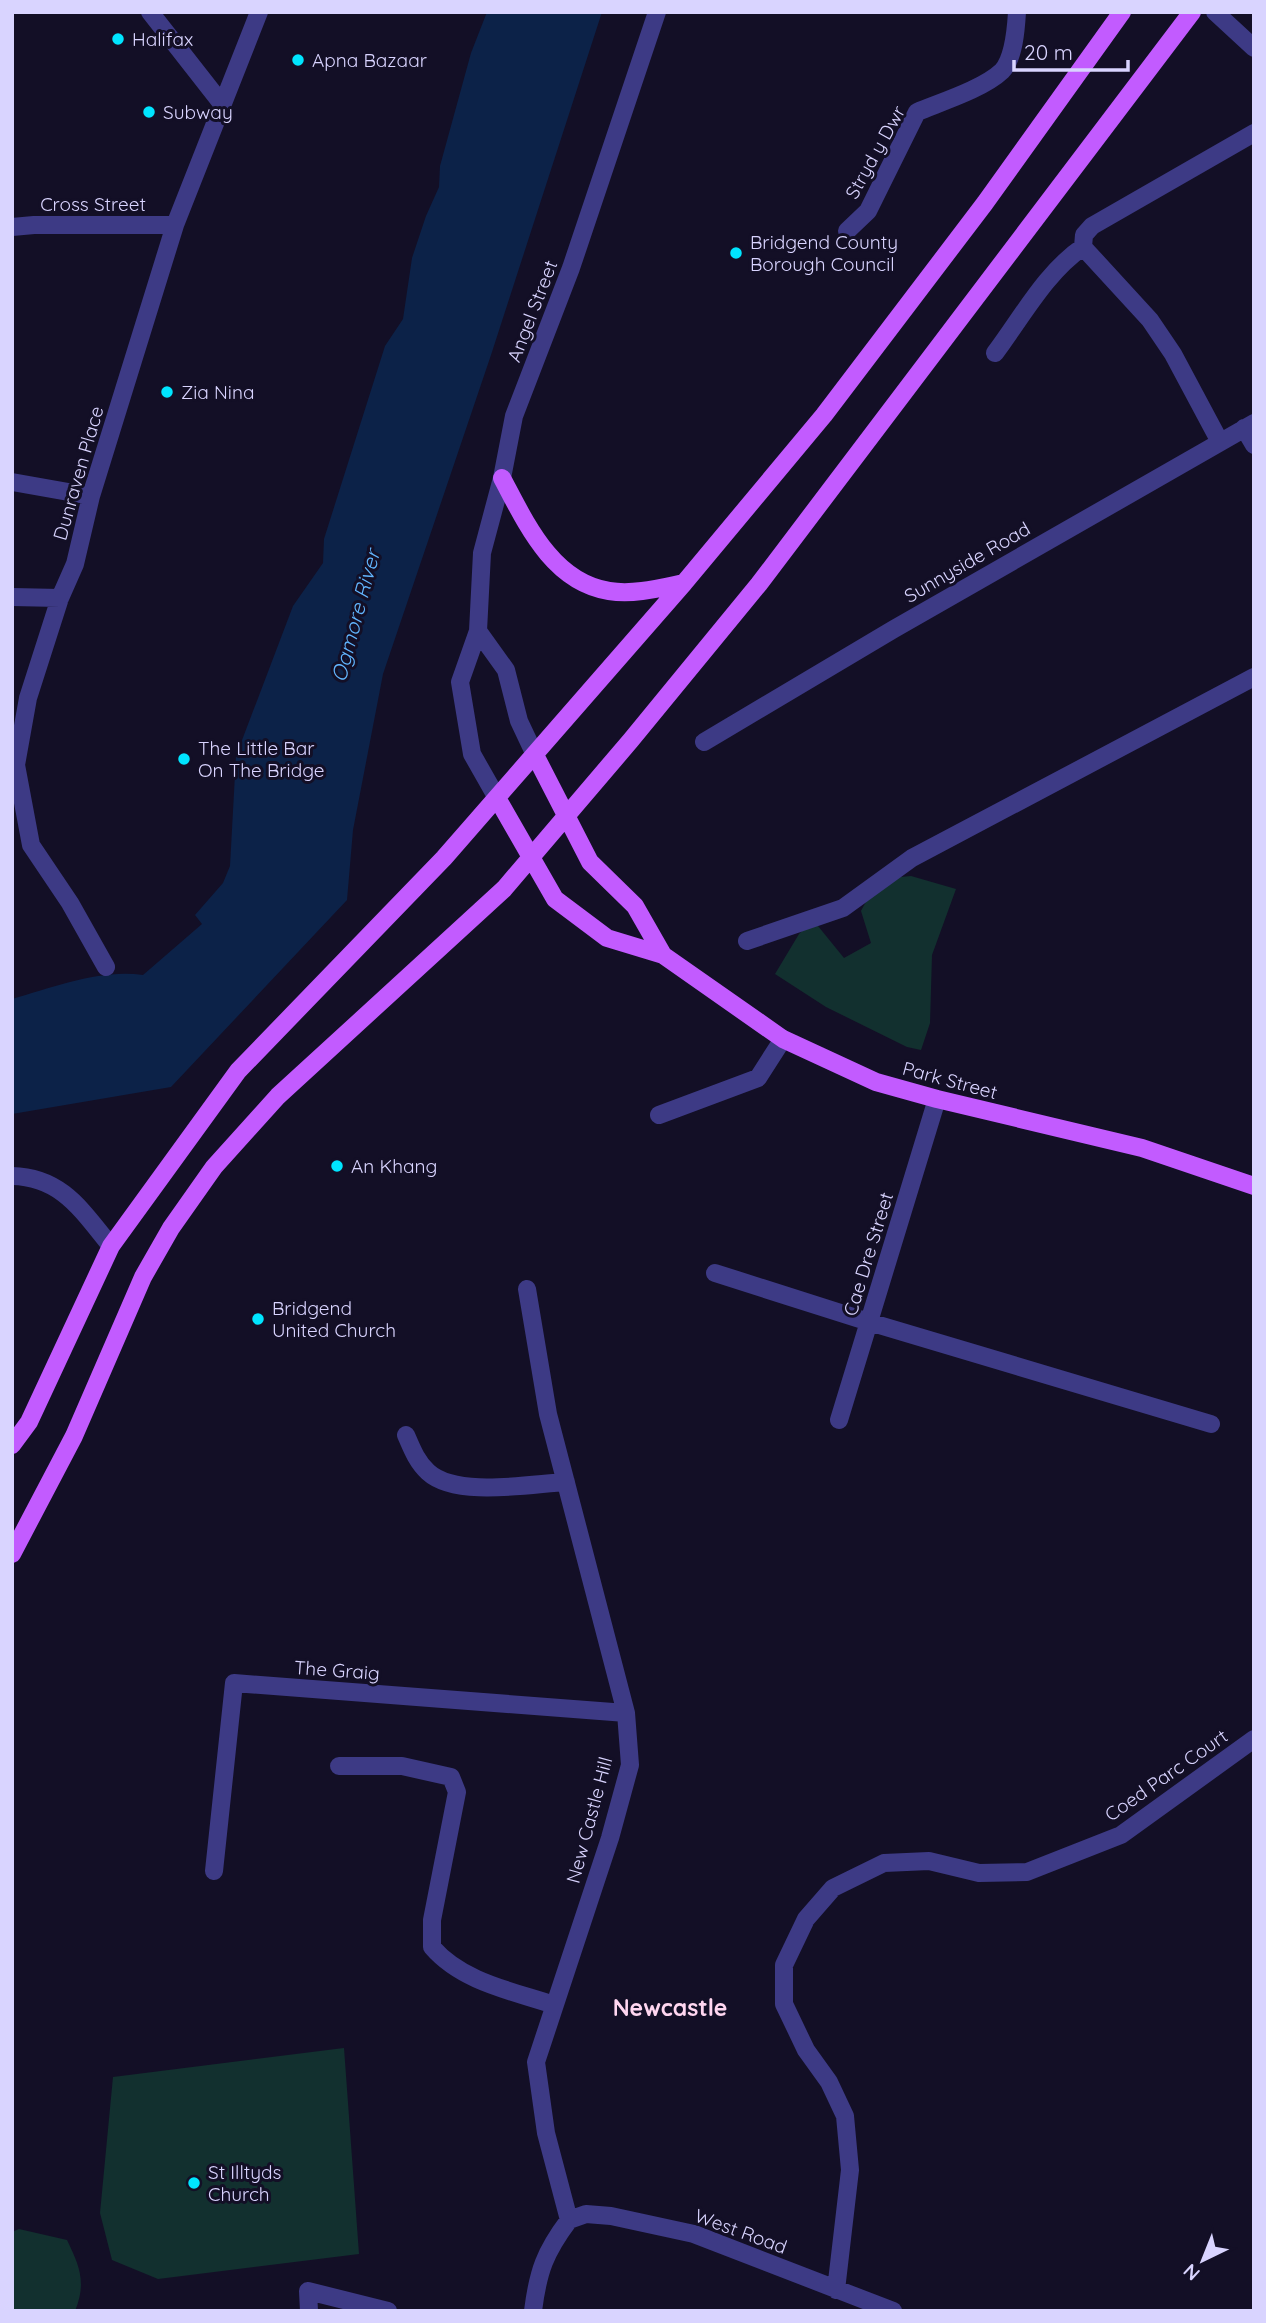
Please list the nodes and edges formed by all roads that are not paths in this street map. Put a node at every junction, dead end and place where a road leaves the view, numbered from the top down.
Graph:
1 (150, 12) edge
2 (260, 12) edge
3 (657, 12) edge
4 (1017, 12) edge
5 (1122, 12) edge
6 (1192, 12) edge
7 (1215, 12) edge
8 (1254, 48) edge
9 (222, 104) junction
10 (1254, 133) edge
11 (174, 225) junction
12 (12, 227) edge
13 (847, 231) dead end
14 (1083, 247) junction
15 (995, 353) dead end
16 (1249, 425) edge
17 (1220, 442) junction
18 (1254, 445) edge
19 (502, 478) junction
20 (12, 482) edge
21 (91, 496) junction
22 (684, 583) junction
23 (12, 597) edge
24 (60, 598) junction
25 (478, 631) junction
26 (1254, 677) edge
27 (704, 741) dead end
28 (535, 755) junction
29 (498, 798) junction
30 (566, 817) junction
31 (531, 857) junction
32 (747, 941) dead end
33 (663, 955) junction
34 (106, 967) dead end
35 (783, 1039) junction
36 (937, 1099) junction
37 (659, 1115) dead end
38 (12, 1176) edge
39 (1254, 1186) edge
40 (111, 1246) junction
41 (715, 1273) dead end
42 (527, 1289) dead end
43 (869, 1322) junction
44 (839, 1420) dead end
45 (1212, 1424) dead end
46 (406, 1435) dead end
47 (12, 1445) edge
48 (566, 1482) junction
49 (12, 1554) edge
50 (626, 1713) junction
51 (1254, 1739) edge
52 (339, 1766) dead end
53 (214, 1871) dead end
54 (554, 2005) junction
55 (569, 2220) junction
56 (836, 2290) junction
57 (309, 2311) edge
58 (388, 2311) edge
59 (533, 2311) edge
60 (893, 2311) edge

1 - 9 street
2 - 9 street, Dunraven Place
3 - 19 street, Angel Street
4 - 13 street, Stryd y Dwr
5 - 22 main road
6 - 30 main road
7 - 8 street
9 - 11 street, Dunraven Place
10 - 14 street
11 - 12 street, Cross Street
11 - 21 street, Dunraven Place
14 - 15 street
14 - 17 street
16 - 17 street, Sunnyside Road
16 - 18 street
17 - 27 street, Sunnyside Road
19 - 22 main road
19 - 25 street, Angel Street
20 - 21 street
21 - 24 street, Dunraven Place
22 - 28 main road
23 - 24 street
24 - 34 street, Dunraven Place
25 - 28 street
25 - 29 street, Angel Street
26 - 32 street
28 - 29 main road
28 - 30 main road, Park Street
29 - 31 main road, Park Street
29 - 40 main road
30 - 31 main road
30 - 33 main road, Park Street
31 - 33 main road, Park Street
31 - 49 main road
33 - 35 main road, Park Street
35 - 36 main road, Park Street
35 - 37 street
36 - 39 main road, Park Street
36 - 43 street, Cae Dre Street
38 - 40 street
40 - 47 main road
41 - 43 street
42 - 48 street, New Castle Hill
43 - 44 street, Cae Dre Street
43 - 45 street
46 - 48 street
48 - 50 street, New Castle Hill
50 - 53 street, The Graig
50 - 54 street, New Castle Hill
51 - 56 street, Coed Parc Court
52 - 54 street
54 - 55 street, New Castle Hill
55 - 56 street, West Road
55 - 59 street
56 - 60 street, West Road
57 - 58 street

